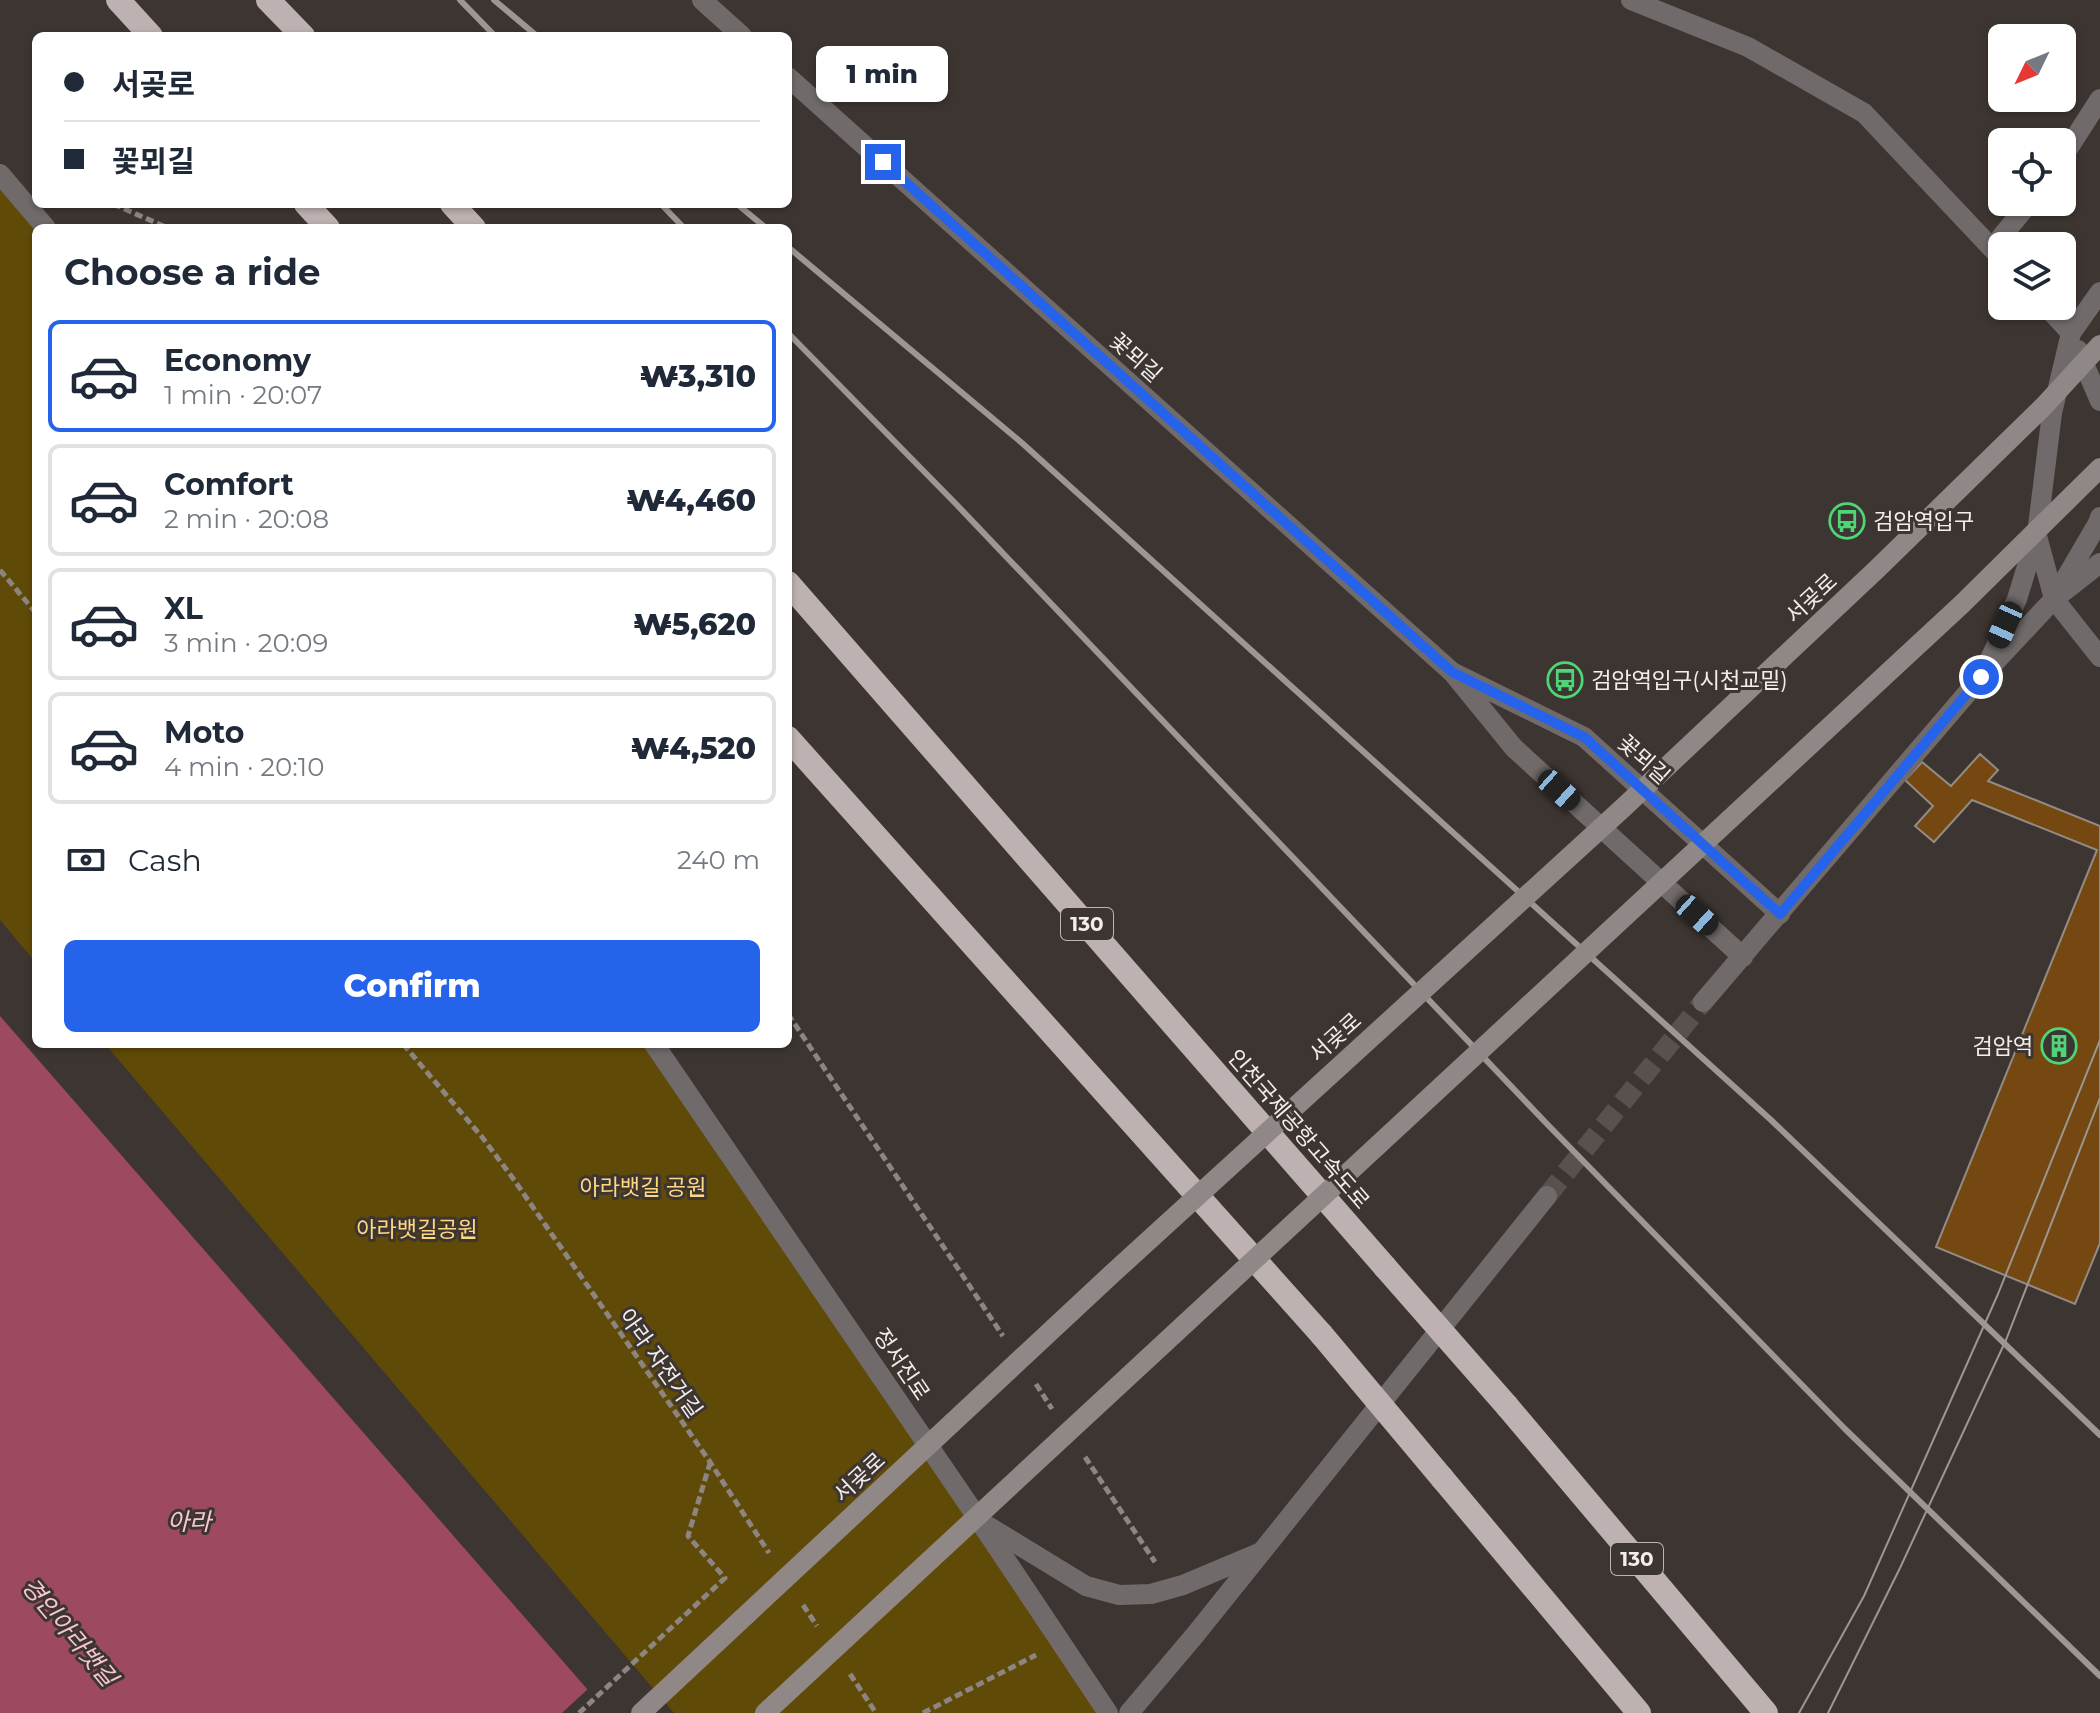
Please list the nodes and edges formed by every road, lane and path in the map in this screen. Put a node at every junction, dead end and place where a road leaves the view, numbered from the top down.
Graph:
1 (118, 0) edge
2 (268, 0) edge
3 (702, 0) edge
4 (1631, 0) edge
5 (147, 32) edge
6 (299, 32) edge
7 (738, 32) edge
8 (792, 81) edge
9 (2100, 99) edge
10 (2076, 136) edge
11 (0, 174) edge
12 (122, 208) edge
13 (310, 208) edge
14 (456, 208) edge
15 (43, 224) edge
16 (159, 224) edge
17 (324, 224) edge
18 (470, 224) edge
19 (1988, 244) edge
20 (2100, 292) edge
21 (2059, 320) edge
22 (2071, 333) junction
23 (2100, 345) edge
24 (2100, 401) edge
25 (2100, 468) edge
26 (2100, 517) edge
27 (2037, 534) junction
28 (2100, 563) edge
29 (0, 570) edge
30 (792, 588) edge
31 (2054, 599) junction
32 (32, 608) edge
33 (2100, 657) edge
34 (1452, 672) junction
35 (1981, 677) junction
36 (792, 742) edge
37 (1780, 914) junction
38 (1743, 957) junction
39 (1703, 1002) tunnel mouth
40 (792, 1020) edge
41 (406, 1048) edge
42 (657, 1048) edge
43 (1547, 1196) tunnel mouth
44 (1006, 1339) dead end
45 (1032, 1378) dead end
46 (1058, 1417) dead end
47 (1084, 1456) dead end
48 (710, 1462) junction
49 (979, 1520) junction
50 (1262, 1551) junction
51 (771, 1556) dead end
52 (1170, 1589) junction
53 (797, 1595) dead end
54 (823, 1635) dead end
55 (1060, 1642) junction
56 (850, 1674) dead end
57 (579, 1713) edge
58 (641, 1713) edge
59 (765, 1713) edge
60 (876, 1713) edge
61 (923, 1713) edge
62 (1108, 1713) edge
63 (1129, 1713) edge
64 (1639, 1713) edge
65 (1766, 1713) edge

1 - 5 highway
2 - 6 highway
3 - 7 street
4 - 19 street
8 - 34 street, 꽃뫼길
9 - 10 street
11 - 15 street
12 - 16 path
13 - 17 highway
14 - 18 highway
20 - 22 street
21 - 22 street
22 - 24 street
22 - 27 street
23 - 58 main road, 서곶로, bridge
25 - 59 main road, bridge
26 - 31 street
27 - 31 street
27 - 35 street
28 - 31 street
29 - 32 path
30 - 65 highway, 인천국제공항고속도로 / 130, bridge
31 - 33 street
31 - 35 street
34 - 37 street, 꽃뫼길
34 - 38 street, 꽃뫼길
35 - 37 street
36 - 64 highway, bridge
37 - 38 street
38 - 39 street
40 - 44 path
41 - 48 path, 아라 자전거길
42 - 49 street, 정서진로
43 - 50 street
45 - 46 path
47 - 52 path
48 - 51 path, 아라 자전거길
48 - 57 path
49 - 52 street
49 - 55 street, 정서진로
50 - 52 street
50 - 63 street
53 - 54 path
55 - 61 path
55 - 62 street, 정서진로
56 - 60 path

